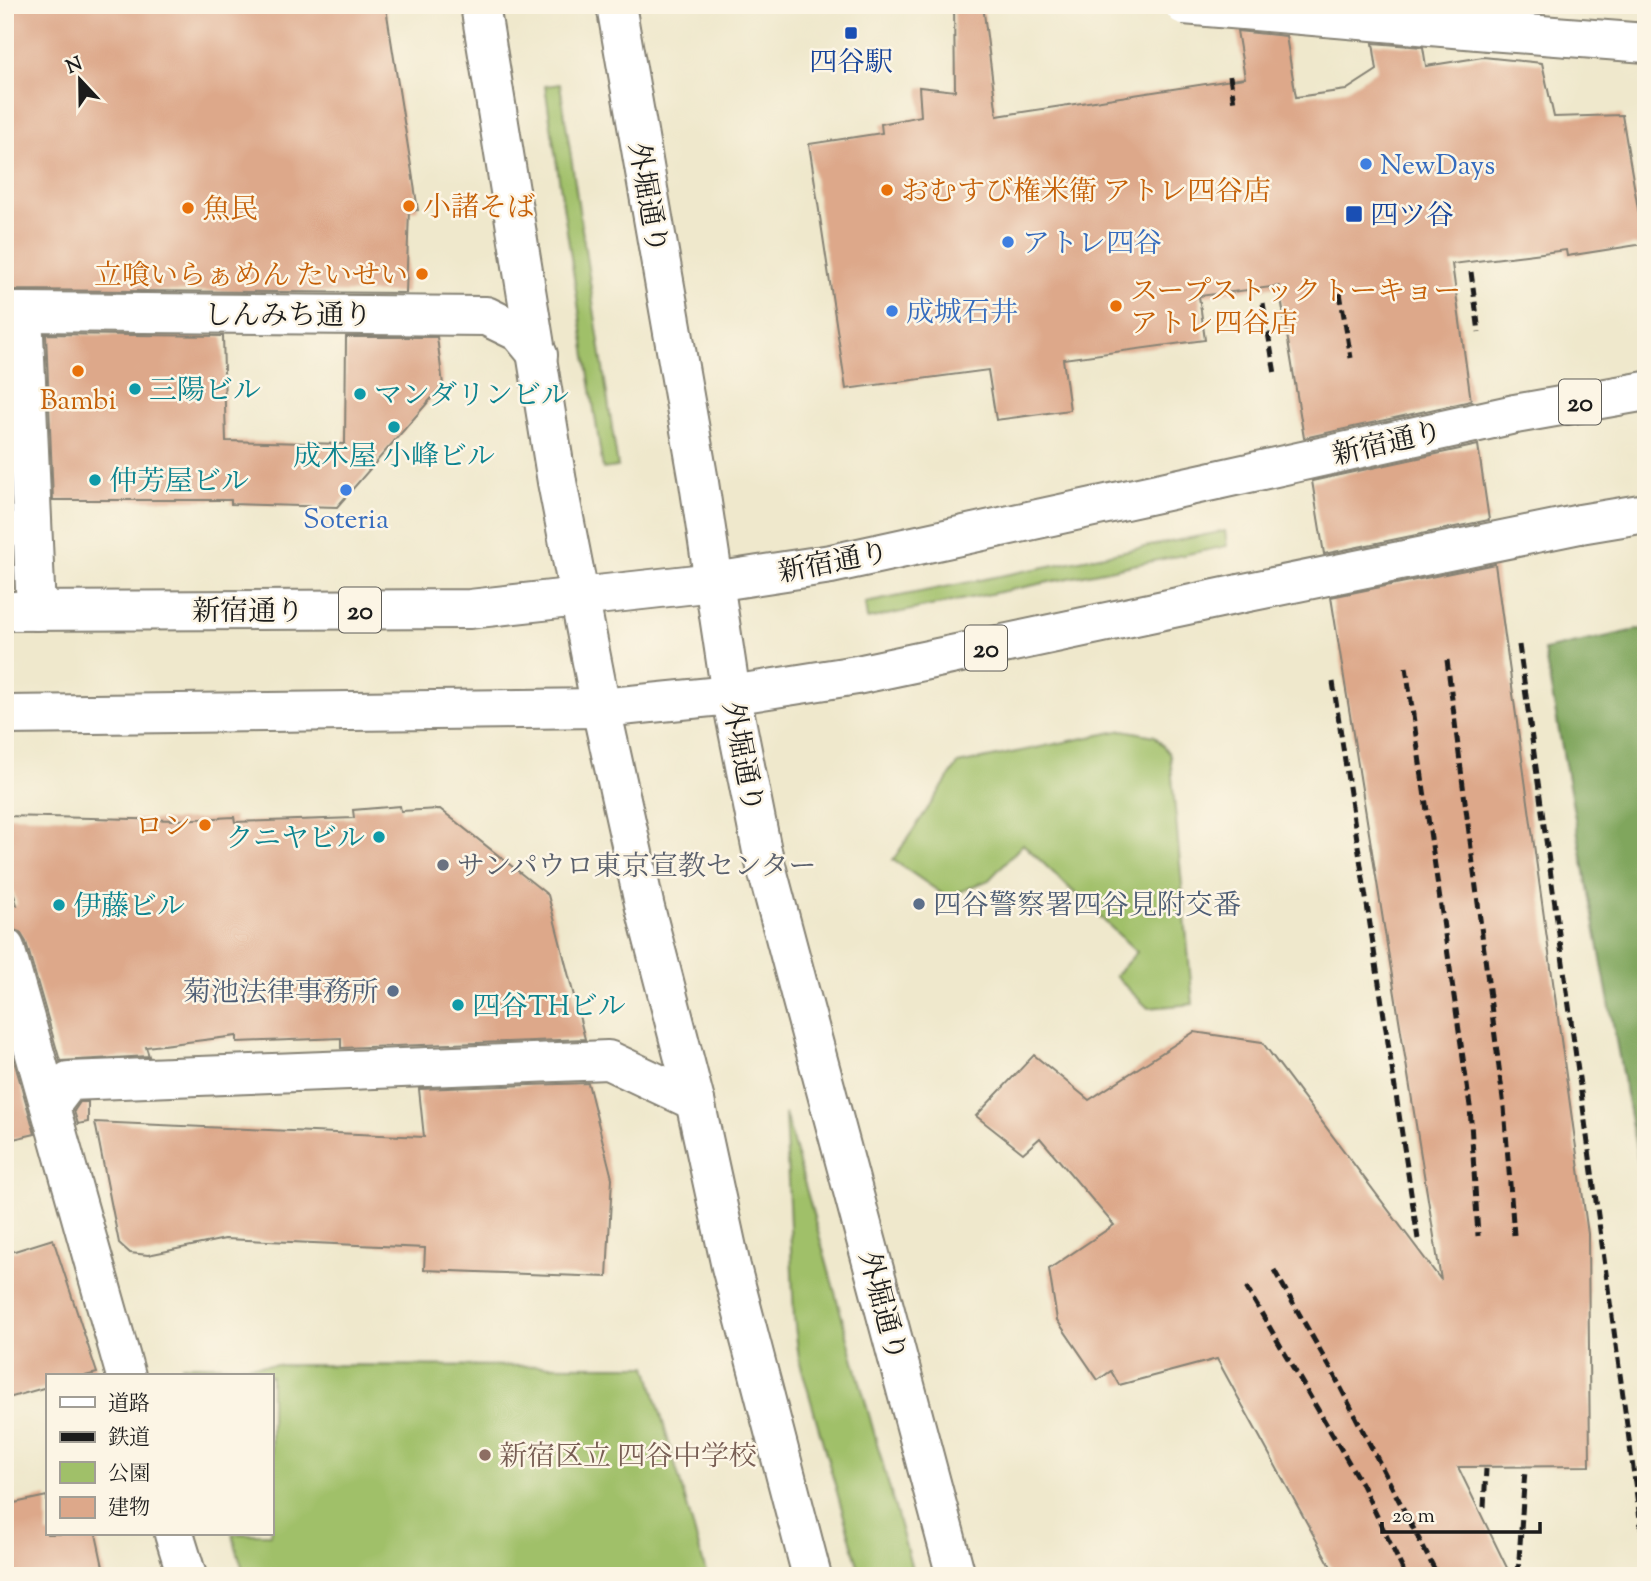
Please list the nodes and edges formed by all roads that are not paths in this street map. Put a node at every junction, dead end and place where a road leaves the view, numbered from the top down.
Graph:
1 (480, 5) edge
2 (616, 5) edge
3 (1184, 5) edge
4 (1643, 45) edge
5 (14, 312) edge
6 (538, 355) junction
7 (1646, 391) edge
8 (1646, 513) edge
9 (714, 582) junction
10 (579, 597) junction
11 (21, 611) edge
12 (731, 695) junction
13 (601, 708) junction
14 (5, 715) edge
15 (7, 957) edge
16 (695, 1101) junction
17 (50, 1106) junction
18 (125, 1374) edge
19 (175, 1536) edge
20 (187, 1576) edge
21 (812, 1576) edge
22 (956, 1576) edge

1 - 6 main road
2 - 9 main road, 外堀通り
3 - 4 main road, bridge
5 - 6 main road, しんみち通り
5 - 11 main road
6 - 10 main road
7 - 9 main road, 新宿通り / 20, bridge
8 - 12 main road, 20, bridge
9 - 10 main road, 新宿通り / 20
9 - 12 main road, 外堀通り
10 - 11 main road, 新宿通り / 20
10 - 13 main road
12 - 13 main road, 20
12 - 22 main road, 外堀通り
13 - 14 main road, 20
13 - 16 main road
15 - 17 main road
16 - 17 main road
16 - 21 main road
17 - 18 main road
19 - 20 main road

